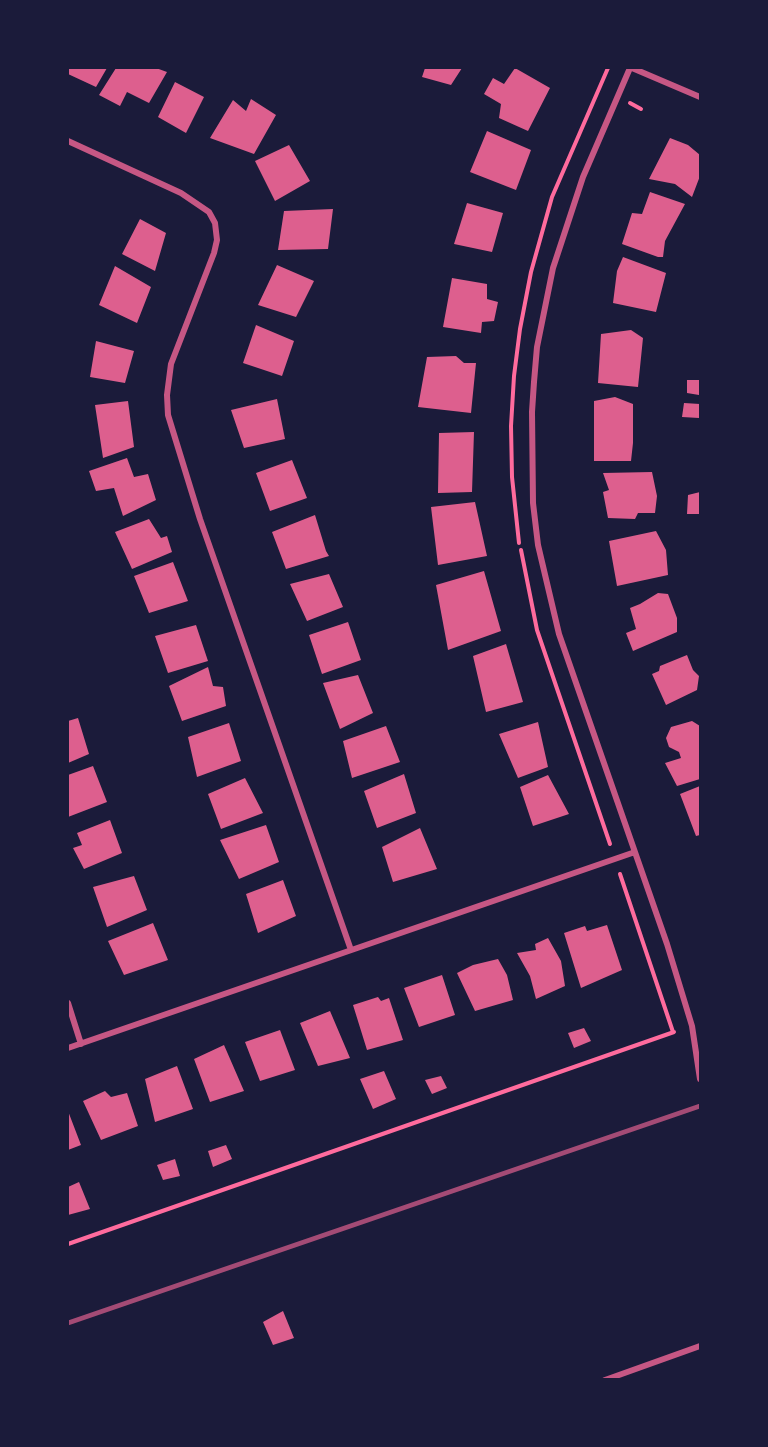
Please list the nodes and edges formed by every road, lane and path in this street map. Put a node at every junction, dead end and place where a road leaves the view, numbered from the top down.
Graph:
1 (608, 68) edge
2 (631, 68) edge
3 (700, 97) edge
4 (589, 110) dead end
5 (68, 141) edge
6 (635, 852) junction
7 (632, 908) dead end
8 (351, 950) junction
9 (68, 1003) edge
10 (692, 1026) junction
11 (673, 1032) junction
12 (81, 1044) junction
13 (68, 1048) edge
14 (700, 1079) edge
15 (68, 1244) edge
16 (700, 1346) edge
17 (605, 1380) edge

1 - 4 path
2 - 3 street
2 - 6 street
5 - 8 street
6 - 8 street
6 - 10 street
7 - 11 path
8 - 12 street
9 - 12 street
10 - 11 path
10 - 14 street
11 - 15 path
12 - 13 street
16 - 17 street

